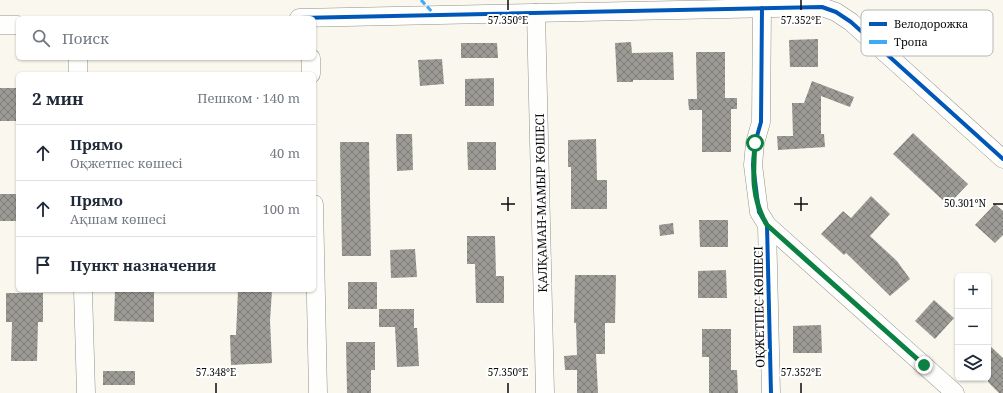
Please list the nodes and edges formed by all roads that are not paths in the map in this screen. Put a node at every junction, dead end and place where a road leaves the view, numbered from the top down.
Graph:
1 (762, 8) junction
2 (536, 13) junction
3 (316, 18) edge
4 (0, 25) edge
5 (16, 25) edge
6 (861, 31) edge
7 (889, 56) edge
8 (78, 60) edge
9 (311, 60) edge
10 (78, 72) edge
11 (311, 72) edge
12 (1003, 159) edge
13 (767, 225) junction
14 (83, 292) edge
15 (316, 292) edge
16 (86, 393) edge
17 (318, 393) edge
18 (545, 393) edge
19 (770, 393) edge
20 (955, 393) edge

1 - 2 street
1 - 6 street
1 - 13 street, ОҚЖЕТПЕС КӨШЕСІ
2 - 3 street
2 - 18 street, ҚАЛҚАМАН-МАМЫР КӨШЕСІ
4 - 5 street
7 - 12 street
8 - 10 street
9 - 11 street
13 - 19 street, ОҚЖЕТПЕС КӨШЕСІ
13 - 20 street
14 - 16 street
15 - 17 street

